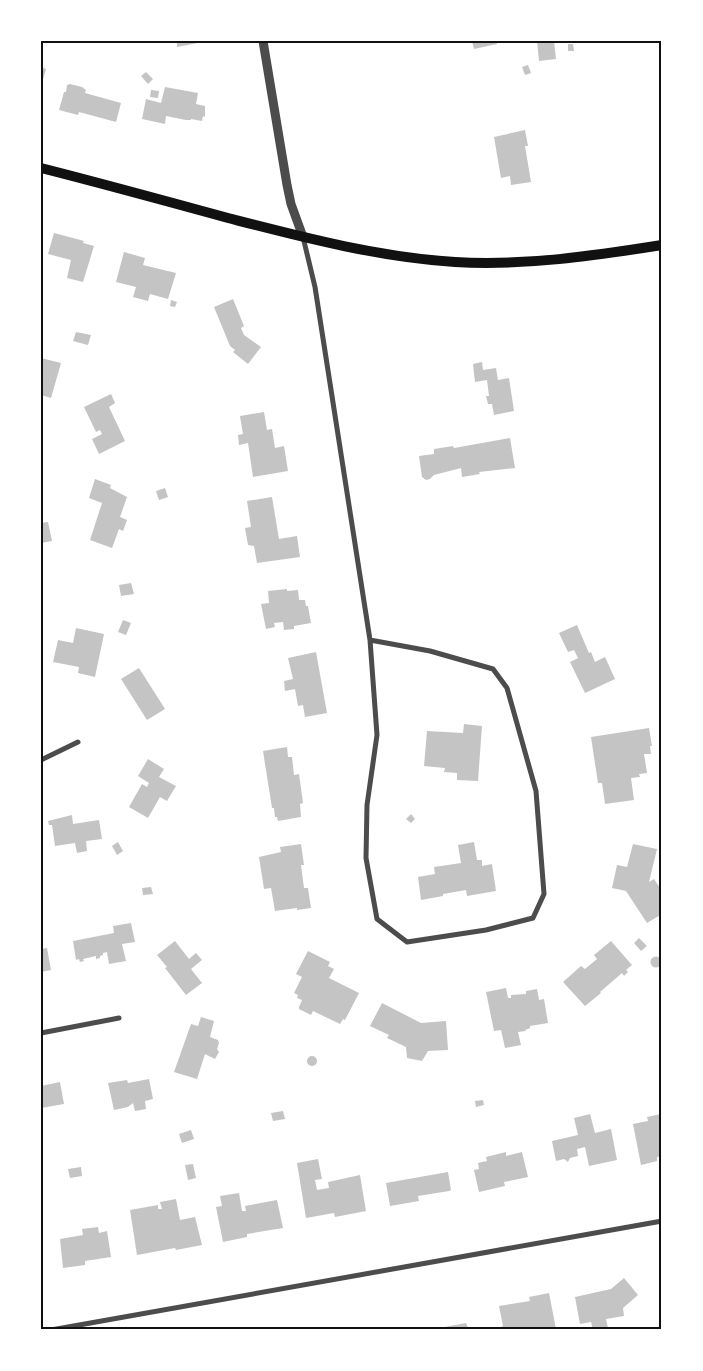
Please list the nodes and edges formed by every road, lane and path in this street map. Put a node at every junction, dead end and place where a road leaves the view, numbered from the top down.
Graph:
1 (263, 41) edge
2 (41, 168) edge
3 (302, 237) junction
4 (662, 245) edge
5 (370, 640) junction
6 (78, 742) dead end
7 (41, 760) edge
8 (119, 1018) dead end
9 (41, 1033) edge
10 (662, 1220) edge
11 (51, 1330) edge

1 - 3 street
2 - 3 main road
3 - 4 main road
3 - 5 street
5 - 5 street
6 - 7 street
8 - 9 street
10 - 11 street

